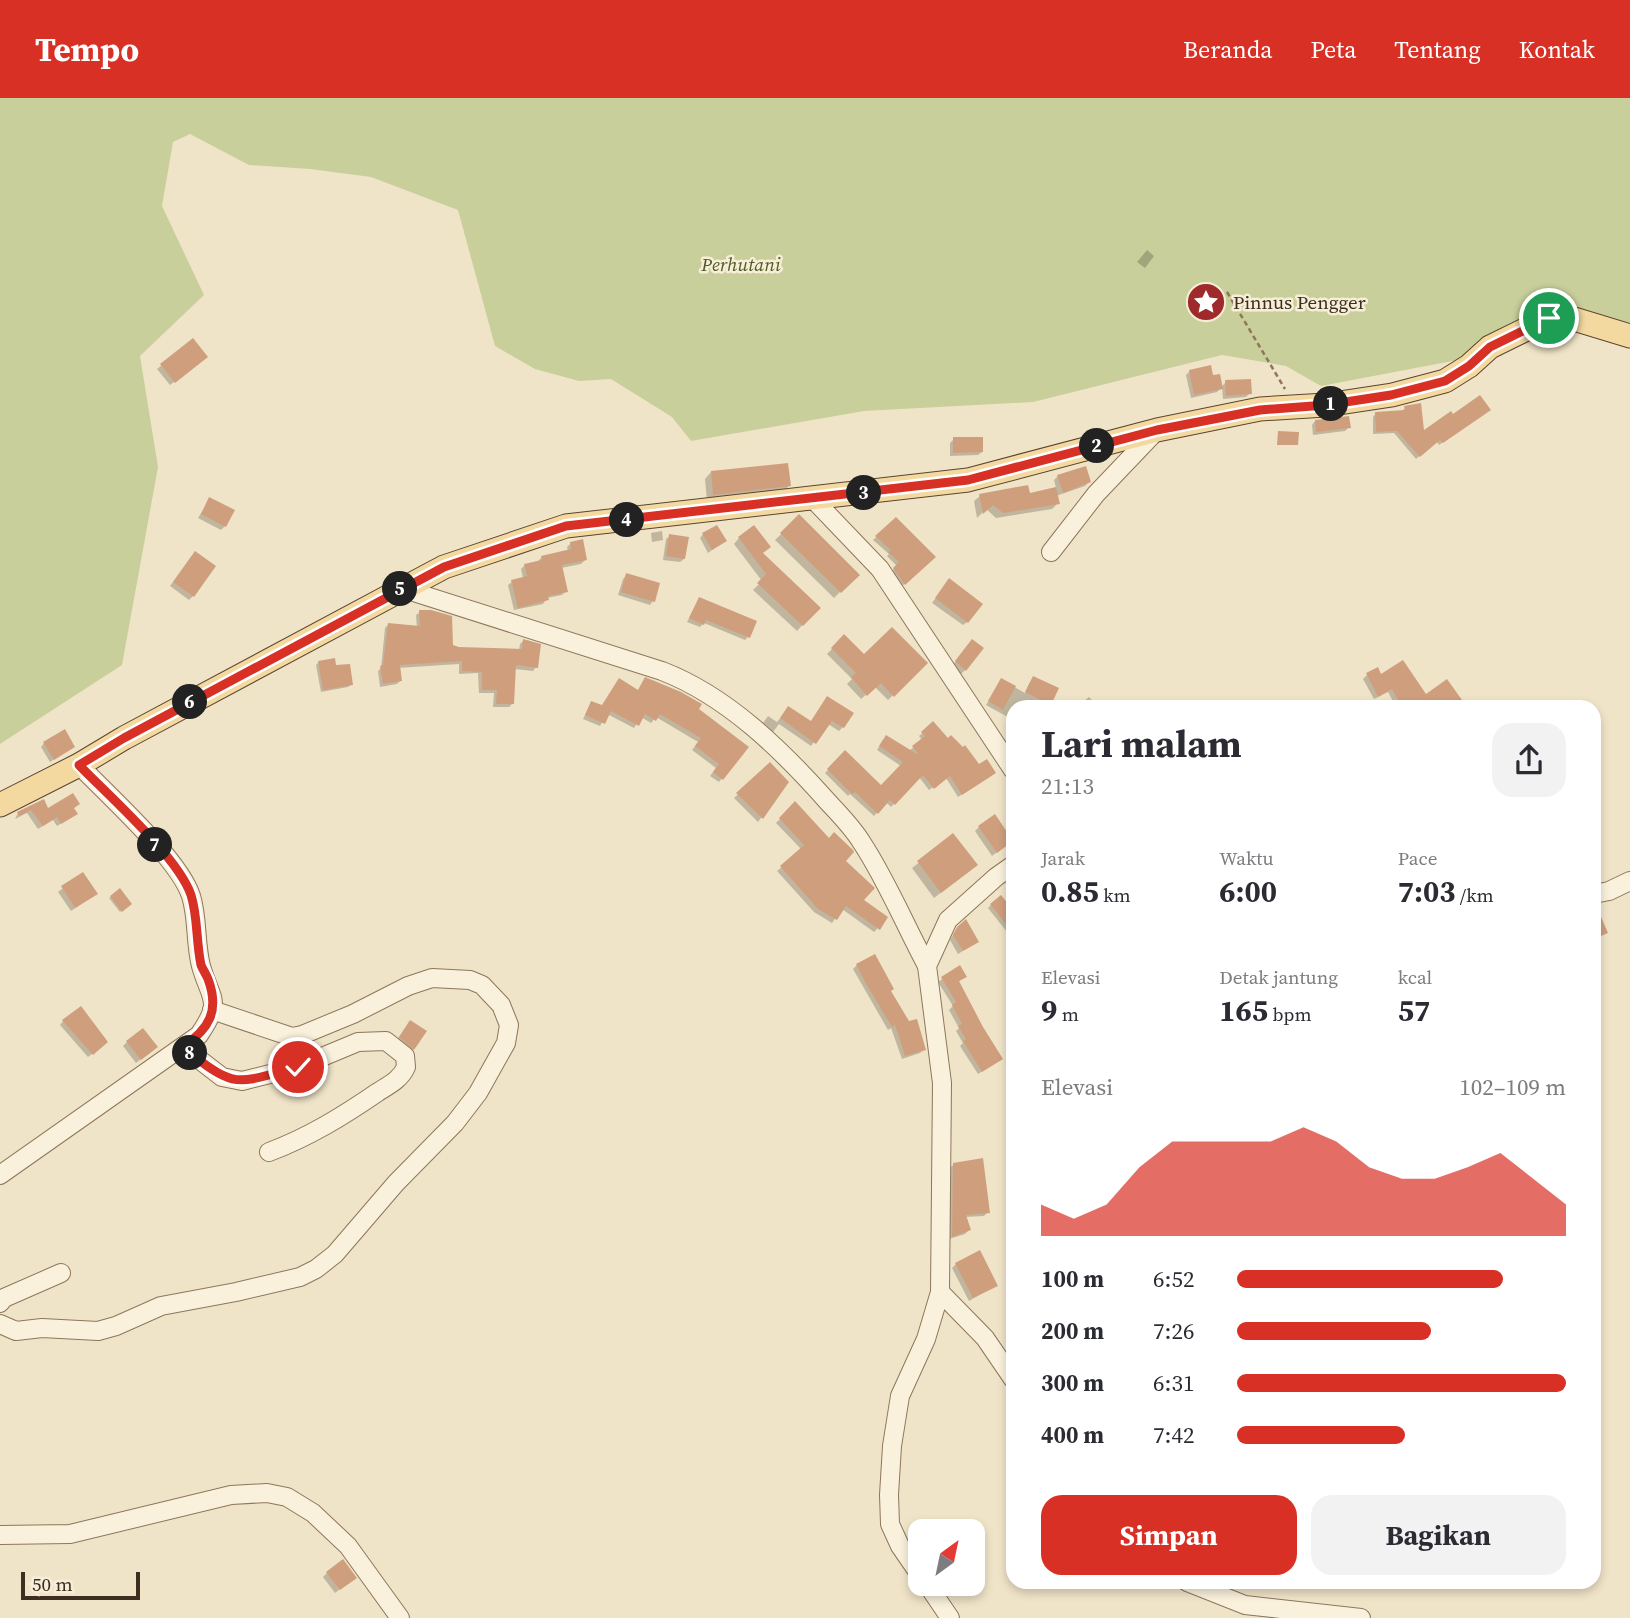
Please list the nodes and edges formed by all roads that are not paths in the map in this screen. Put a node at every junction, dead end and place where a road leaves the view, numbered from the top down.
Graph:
1 (1630, 336) edge
2 (1157, 430) junction
3 (813, 499) junction
4 (1051, 552) dead end
5 (401, 588) junction
6 (1006, 759) edge
7 (79, 765) junction
8 (0, 805) edge
9 (1006, 870) edge
10 (1630, 881) edge
11 (1601, 893) edge
12 (927, 966) junction
13 (212, 1010) junction
14 (183, 1047) junction
15 (269, 1153) dead end
16 (0, 1175) edge
17 (61, 1273) dead end
18 (940, 1292) junction
19 (0, 1303) edge
20 (0, 1324) edge
21 (1006, 1369) edge
22 (0, 1535) edge
23 (908, 1558) edge
24 (1205, 1589) edge
25 (935, 1596) edge
26 (400, 1618) edge
27 (950, 1618) edge
28 (1361, 1618) edge

1 - 2 main road
2 - 3 main road
2 - 4 street
3 - 5 main road
3 - 6 street
5 - 7 main road
5 - 12 street
7 - 8 main road
7 - 13 street
9 - 12 street
10 - 11 street
12 - 18 street
13 - 14 street
13 - 20 street
14 - 15 street
14 - 16 street
17 - 19 street
18 - 21 street
18 - 23 street
22 - 26 street
24 - 28 street
25 - 27 street

